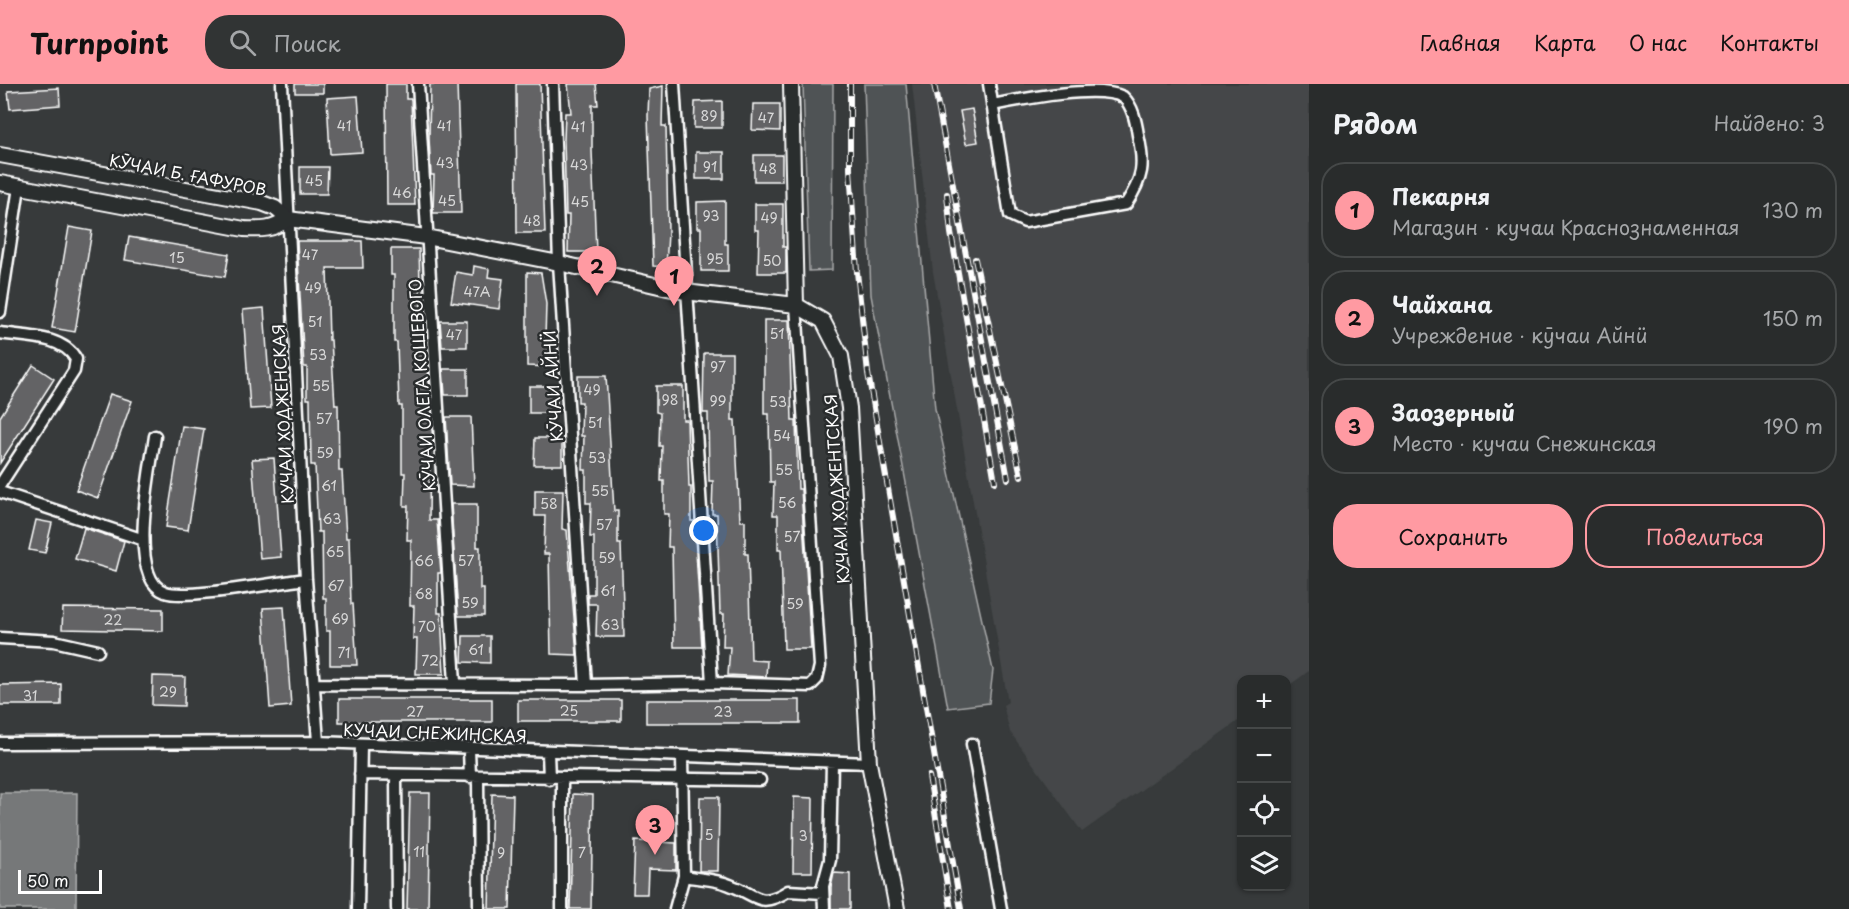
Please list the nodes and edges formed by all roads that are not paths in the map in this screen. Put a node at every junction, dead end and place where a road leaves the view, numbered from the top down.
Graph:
1 (282, 84) edge
2 (418, 84) edge
3 (553, 84) edge
4 (674, 84) edge
5 (791, 84) edge
6 (989, 84) edge
7 (992, 105) junction
8 (0, 155) edge
9 (0, 183) edge
10 (19, 187) junction
11 (288, 219) junction
12 (426, 237) junction
13 (559, 263) junction
14 (686, 292) junction
15 (796, 305) junction
16 (0, 312) edge
17 (0, 333) edge
18 (155, 435) dead end
19 (0, 485) edge
20 (0, 492) edge
21 (141, 539) junction
22 (306, 579) junction
23 (0, 638) edge
24 (98, 651) dead end
25 (455, 683) junction
26 (712, 683) junction
27 (314, 684) junction
28 (586, 685) junction
29 (318, 742) junction
30 (0, 743) edge
31 (972, 744) dead end
32 (361, 745) junction
33 (469, 749) junction
34 (548, 752) junction
35 (682, 757) junction
36 (832, 762) junction
37 (869, 764) junction
38 (360, 774) junction
39 (396, 775) junction
40 (474, 777) junction
41 (549, 779) junction
42 (562, 779) junction
43 (760, 780) dead end
44 (684, 781) junction
45 (684, 876) junction
46 (824, 893) junction
47 (358, 909) edge
48 (397, 909) edge
49 (479, 909) edge
50 (562, 909) edge
51 (675, 909) edge
52 (824, 909) edge
53 (897, 909) edge
54 (1001, 909) edge

1 - 11 street, КУЧАИ ХОДЖЕНСКАЯ
2 - 12 street, КӮЧАИ ОЛЕГА КОШЕВОГО
3 - 13 street, КӮЧАИ АЙНӢ
4 - 14 street
5 - 15 main road
6 - 7 street
7 - 7 street
8 - 11 main road, КӮЧАИ Б. ҒАФУРОВ
9 - 10 main road
10 - 11 main road
10 - 16 street
11 - 12 main road
11 - 22 street, КУЧАИ ХОДЖЕНСКАЯ
12 - 13 main road
12 - 25 street, КӮЧАИ ОЛЕГА КОШЕВОГО
13 - 14 main road
13 - 28 street, КӮЧАИ АЙНӢ
14 - 15 main road
14 - 26 street
15 - 26 street
15 - 37 main road, КУЧАИ ХОДЖЕНТСКАЯ
17 - 19 street
18 - 21 street
20 - 21 street
21 - 22 street
22 - 27 street, КУЧАИ ХОДЖЕНСКАЯ
23 - 24 street
25 - 27 street
25 - 28 street
26 - 28 street
27 - 29 street, КУЧАИ ХОДЖЕНСКАЯ
29 - 30 street, КУЧАИ СНЕЖИНСКАЯ
29 - 32 street, КУЧАИ СНЕЖИНСКАЯ
31 - 54 street
32 - 33 street, КУЧАИ СНЕЖИНСКАЯ
32 - 38 street
33 - 34 street, КУЧАИ СНЕЖИНСКАЯ
33 - 40 street
34 - 35 street, КУЧАИ СНЕЖИНСКАЯ
34 - 41 street
35 - 36 street, КУЧАИ СНЕЖИНСКАЯ
35 - 44 street
36 - 37 street, КУЧАИ СНЕЖИНСКАЯ
36 - 46 street
37 - 53 main road, КУЧАИ ХОДЖЕНТСКАЯ
38 - 39 street
38 - 47 street
39 - 40 street
39 - 48 street
40 - 41 street
40 - 49 street
41 - 42 street
42 - 44 street
42 - 50 street
43 - 44 street
44 - 45 street
45 - 46 street
45 - 51 street
46 - 52 street

